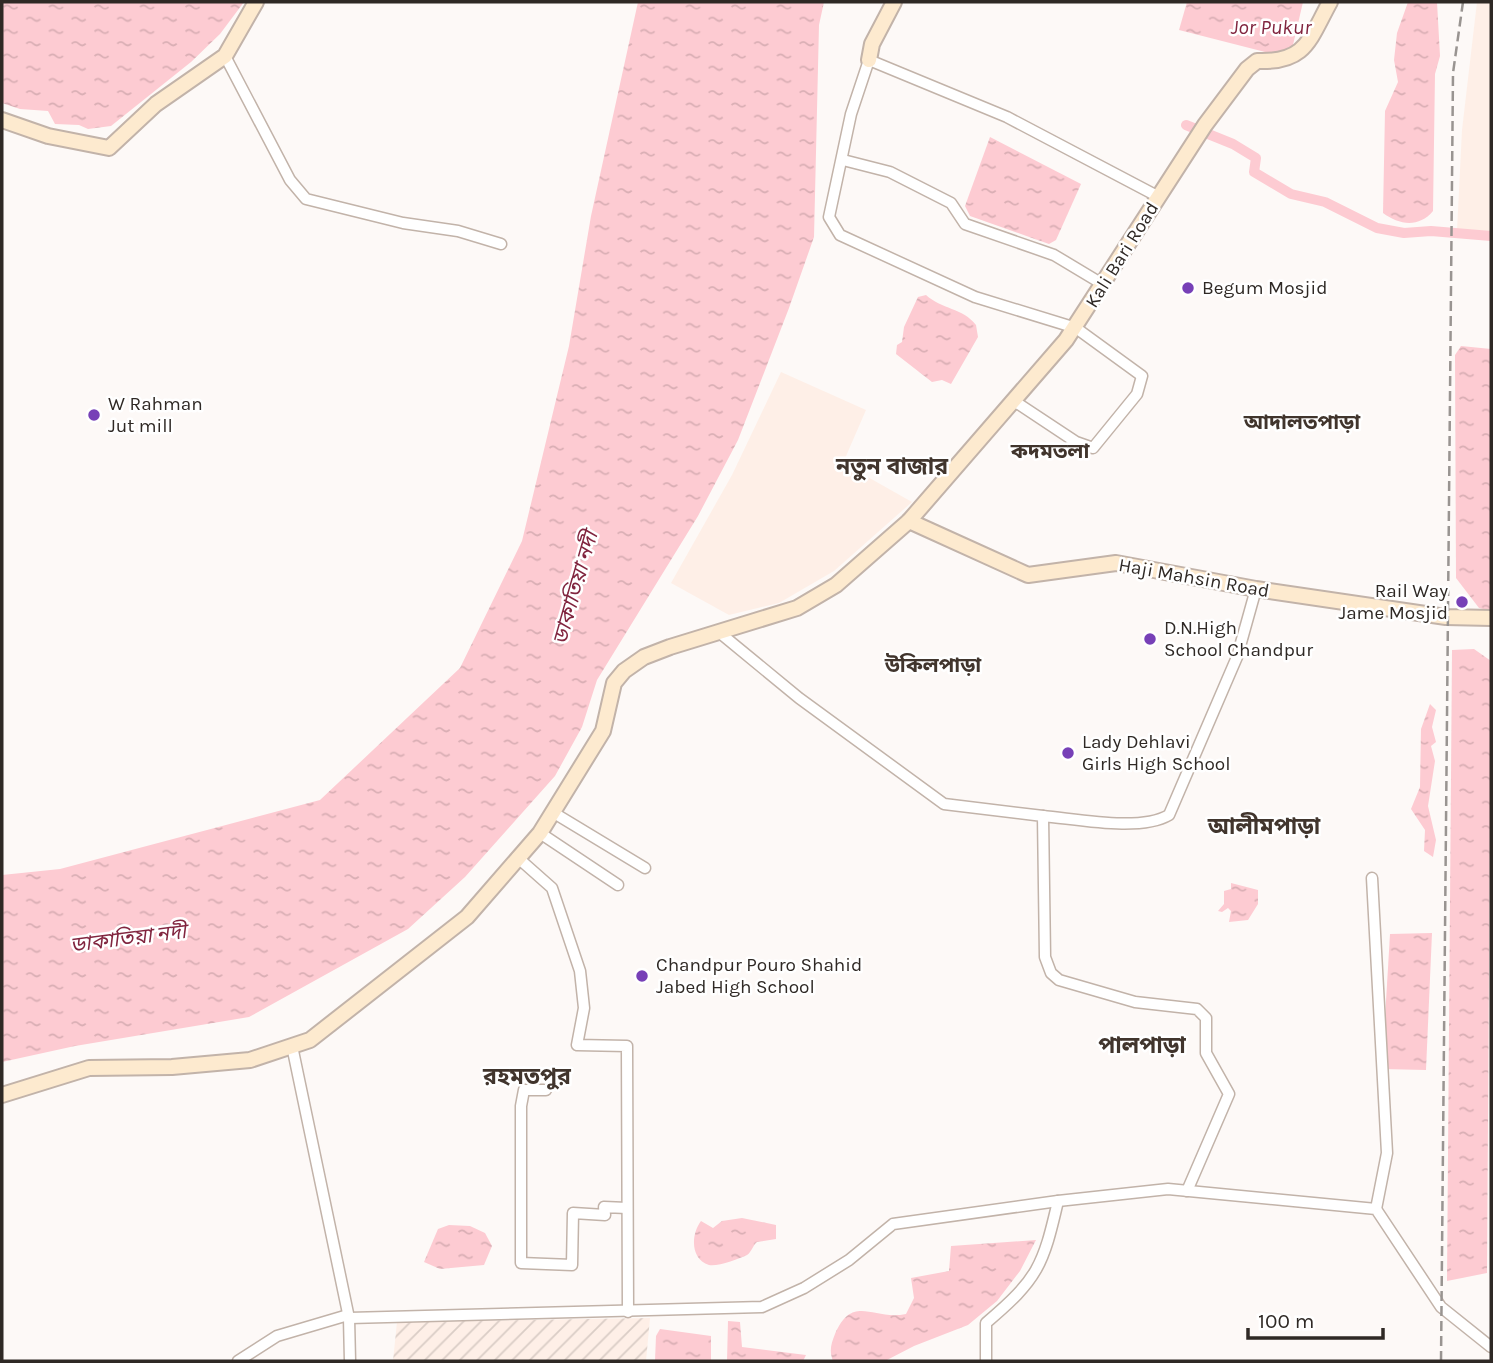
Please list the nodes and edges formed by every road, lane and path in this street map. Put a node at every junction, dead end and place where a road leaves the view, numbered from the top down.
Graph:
1 (256, 2) edge
2 (894, 2) edge
3 (1331, 2) edge
4 (225, 56) junction
5 (869, 60) junction
6 (2, 121) edge
7 (844, 160) junction
8 (1159, 197) junction
9 (501, 244) dead end
10 (1104, 285) junction
11 (1076, 328) junction
12 (1014, 401) junction
13 (909, 521) junction
14 (1256, 589) junction
15 (1491, 618) edge
16 (720, 633) junction
17 (554, 813) junction
18 (1043, 816) junction
19 (540, 832) junction
20 (517, 857) junction
21 (645, 868) dead end
22 (1372, 878) dead end
23 (618, 885) dead end
24 (292, 1046) junction
25 (546, 1090) dead end
26 (2, 1096) edge
27 (1187, 1191) junction
28 (1058, 1201) junction
29 (627, 1208) junction
30 (1377, 1209) junction
31 (628, 1312) junction
32 (349, 1316) junction
33 (1491, 1347) edge
34 (238, 1361) edge
35 (350, 1361) edge
36 (986, 1361) edge

1 - 4 main road
2 - 5 main road
3 - 8 main road, Kali Bari Road
4 - 6 main road
4 - 9 street
5 - 7 street
5 - 8 street
7 - 10 street
7 - 11 street
8 - 10 main road, Kali Bari Road
10 - 11 main road, Kali Bari Road
11 - 12 main road, Kali Bari Road
11 - 12 street
12 - 13 main road, Kali Bari Road
13 - 14 main road, Haji Mahsin Road
13 - 16 main road, Kali Bari Road
14 - 15 main road, Haji Mahsin Road
14 - 18 street
16 - 17 main road, Kali Bari Road
16 - 18 street
17 - 19 main road, Kali Bari Road
17 - 21 street
18 - 27 street
19 - 20 main road, Kali Bari Road
19 - 23 street
20 - 24 main road, Kali Bari Road
20 - 29 street
22 - 30 street
24 - 26 main road, Kali Bari Road
24 - 32 street
25 - 29 street
27 - 28 street
27 - 30 street
28 - 31 street
28 - 36 street
29 - 31 street
30 - 33 street
31 - 32 street
32 - 34 street
32 - 35 street

